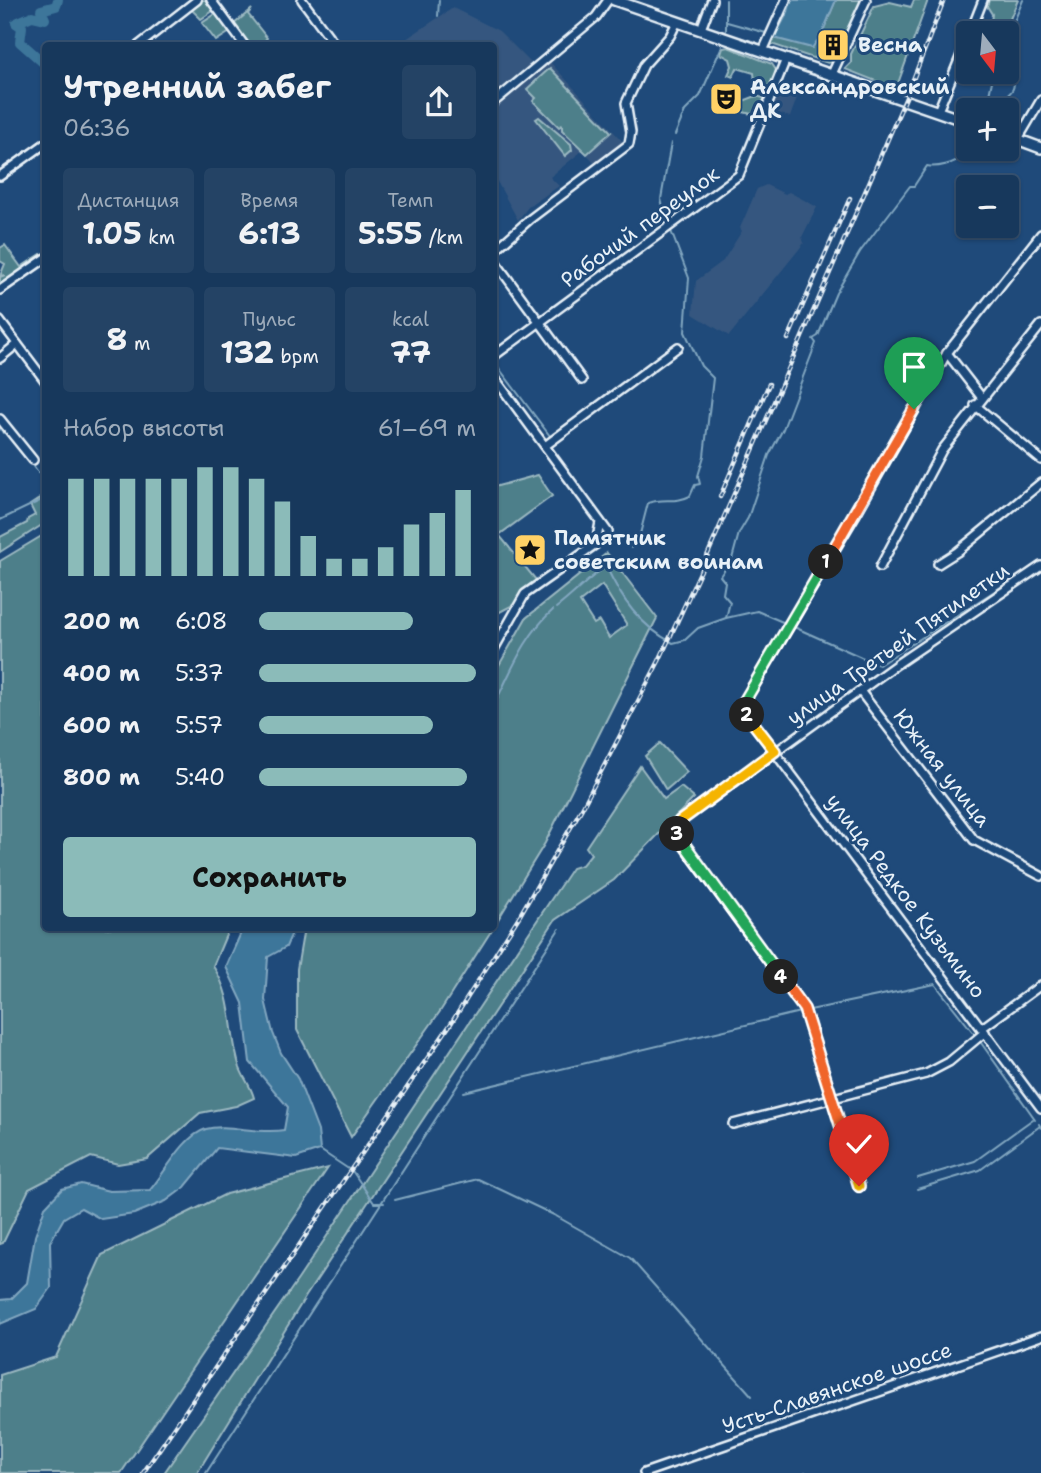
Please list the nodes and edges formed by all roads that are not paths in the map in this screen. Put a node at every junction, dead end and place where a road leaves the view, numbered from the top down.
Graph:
1 (197, 0) edge
2 (211, 0) edge
3 (302, 0) edge
4 (608, 0) edge
5 (614, 0) edge
6 (712, 0) edge
7 (786, 0) edge
8 (866, 0) edge
9 (983, 0) edge
10 (975, 21) edge
11 (677, 22) junction
12 (701, 29) junction
13 (143, 42) edge
14 (241, 42) edge
15 (333, 42) edge
16 (763, 51) junction
17 (786, 59) junction
18 (956, 67) edge
19 (831, 74) junction
20 (497, 100) edge
21 (1041, 100) edge
22 (938, 111) junction
23 (956, 118) edge
24 (1019, 137) edge
25 (1019, 139) edge
26 (42, 146) edge
27 (1041, 148) edge
28 (0, 176) edge
29 (1041, 234) edge
30 (497, 248) edge
31 (42, 261) edge
32 (497, 264) edge
33 (0, 290) edge
34 (0, 321) edge
35 (539, 322) junction
36 (1041, 325) edge
37 (17, 344) junction
38 (678, 347) dead end
39 (947, 353) junction
40 (497, 354) edge
41 (0, 358) edge
42 (42, 375) edge
43 (582, 380) dead end
44 (497, 381) edge
45 (982, 398) junction
46 (975, 405) junction
47 (0, 419) edge
48 (545, 446) junction
49 (33, 460) dead end
50 (1041, 460) edge
51 (1041, 483) edge
52 (600, 520) junction
53 (608, 532) dead end
54 (938, 564) dead end
55 (1041, 566) edge
56 (880, 567) dead end
57 (497, 644) edge
58 (860, 691) junction
59 (775, 751) junction
60 (1041, 876) edge
61 (1041, 985) edge
62 (984, 1030) junction
63 (832, 1097) junction
64 (1041, 1108) edge
65 (733, 1124) dead end
66 (859, 1186) dead end
67 (1041, 1336) edge
68 (644, 1473) edge

1 - 13 street
2 - 14 street
3 - 15 street
4 - 20 street
5 - 11 main road
6 - 12 street
7 - 16 street
8 - 19 street
9 - 10 street
11 - 12 main road
11 - 30 street
12 - 16 main road
16 - 17 main road
17 - 19 main road
17 - 35 street, Рабочий переулок
18 - 22 street
19 - 22 main road
21 - 24 street
22 - 23 main road
25 - 27 main road
26 - 28 street
29 - 39 street
31 - 33 street
32 - 35 street
34 - 37 street
35 - 40 street, Рабочий переулок
35 - 43 street
36 - 45 street
37 - 41 street
37 - 42 street
38 - 48 street
39 - 45 street
39 - 59 street, улица Редкое Кузьмино
44 - 48 street
45 - 46 street
46 - 50 street
46 - 56 street
47 - 49 street
48 - 52 street
51 - 54 street
52 - 53 street
52 - 57 street
55 - 58 street, улица Третьей Пятилетки
58 - 59 street, улица Третьей Пятилетки
58 - 60 street, Южная улица
59 - 62 street, улица Редкое Кузьмино
59 - 63 street, улица Третьей Пятилетки
61 - 62 street
62 - 63 street
62 - 64 street, улица Редкое Кузьмино
63 - 65 street
63 - 66 street
67 - 68 street, Усть-Славянское шоссе

